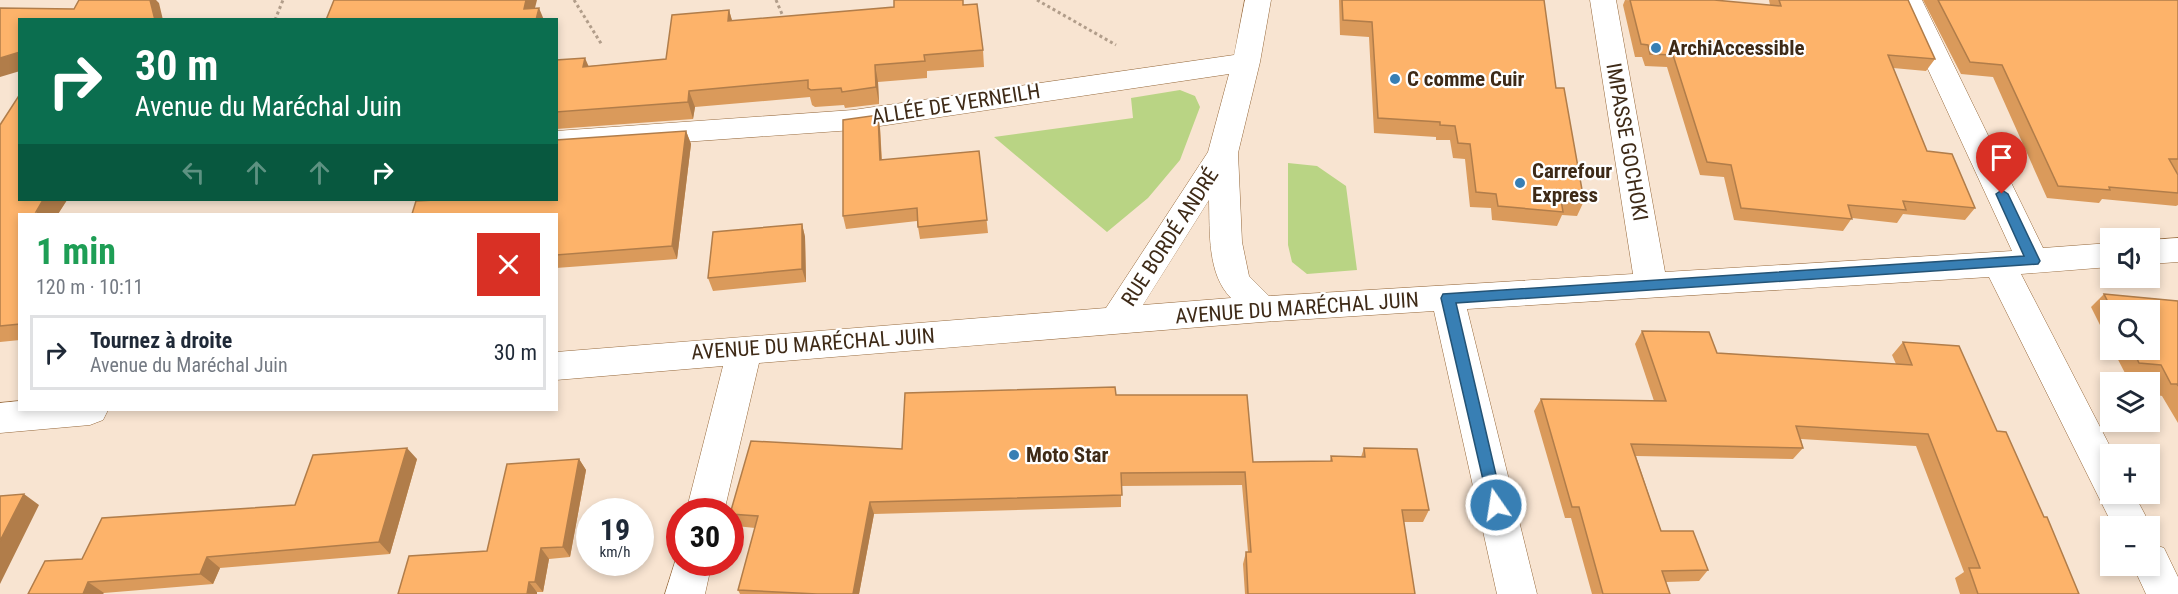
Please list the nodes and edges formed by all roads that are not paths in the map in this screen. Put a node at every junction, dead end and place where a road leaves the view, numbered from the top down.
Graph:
1 (1258, 0) edge
2 (1603, 0) edge
3 (1910, 0) edge
4 (1246, 62) junction
5 (558, 141) edge
6 (1223, 153) junction
7 (2178, 250) edge
8 (2160, 251) edge
9 (2100, 256) edge
10 (2033, 261) junction
11 (1999, 264) junction
12 (1651, 285) junction
13 (1448, 298) junction
14 (1262, 309) junction
15 (1116, 321) junction
16 (745, 349) junction
17 (558, 366) edge
18 (79, 411) edge
19 (0, 418) edge
20 (2100, 464) edge
21 (708, 498) edge
22 (690, 576) edge
23 (2157, 576) edge
24 (685, 594) edge
25 (1517, 594) edge
26 (2166, 594) edge

1 - 4 street, RUE BORDÉ ANDRÉ
2 - 12 street, IMPASSE GOCHOKI
3 - 10 street
4 - 5 street, ALLÉE DE VERNEILH
4 - 6 street, RUE BORDÉ ANDRÉ
6 - 14 street, RUE BORDÉ ANDRÉ
6 - 15 street, RUE BORDÉ ANDRÉ
7 - 8 street
9 - 10 street, AVENUE DU MARÉCHAL JUIN
10 - 11 street, AVENUE DU MARÉCHAL JUIN
11 - 12 street, AVENUE DU MARÉCHAL JUIN
11 - 20 street
12 - 13 street, AVENUE DU MARÉCHAL JUIN
13 - 14 street, AVENUE DU MARÉCHAL JUIN
13 - 25 street
14 - 15 street, AVENUE DU MARÉCHAL JUIN
15 - 16 street, AVENUE DU MARÉCHAL JUIN
16 - 17 street, AVENUE DU MARÉCHAL JUIN
16 - 21 street
18 - 19 street
22 - 24 street
23 - 26 street

